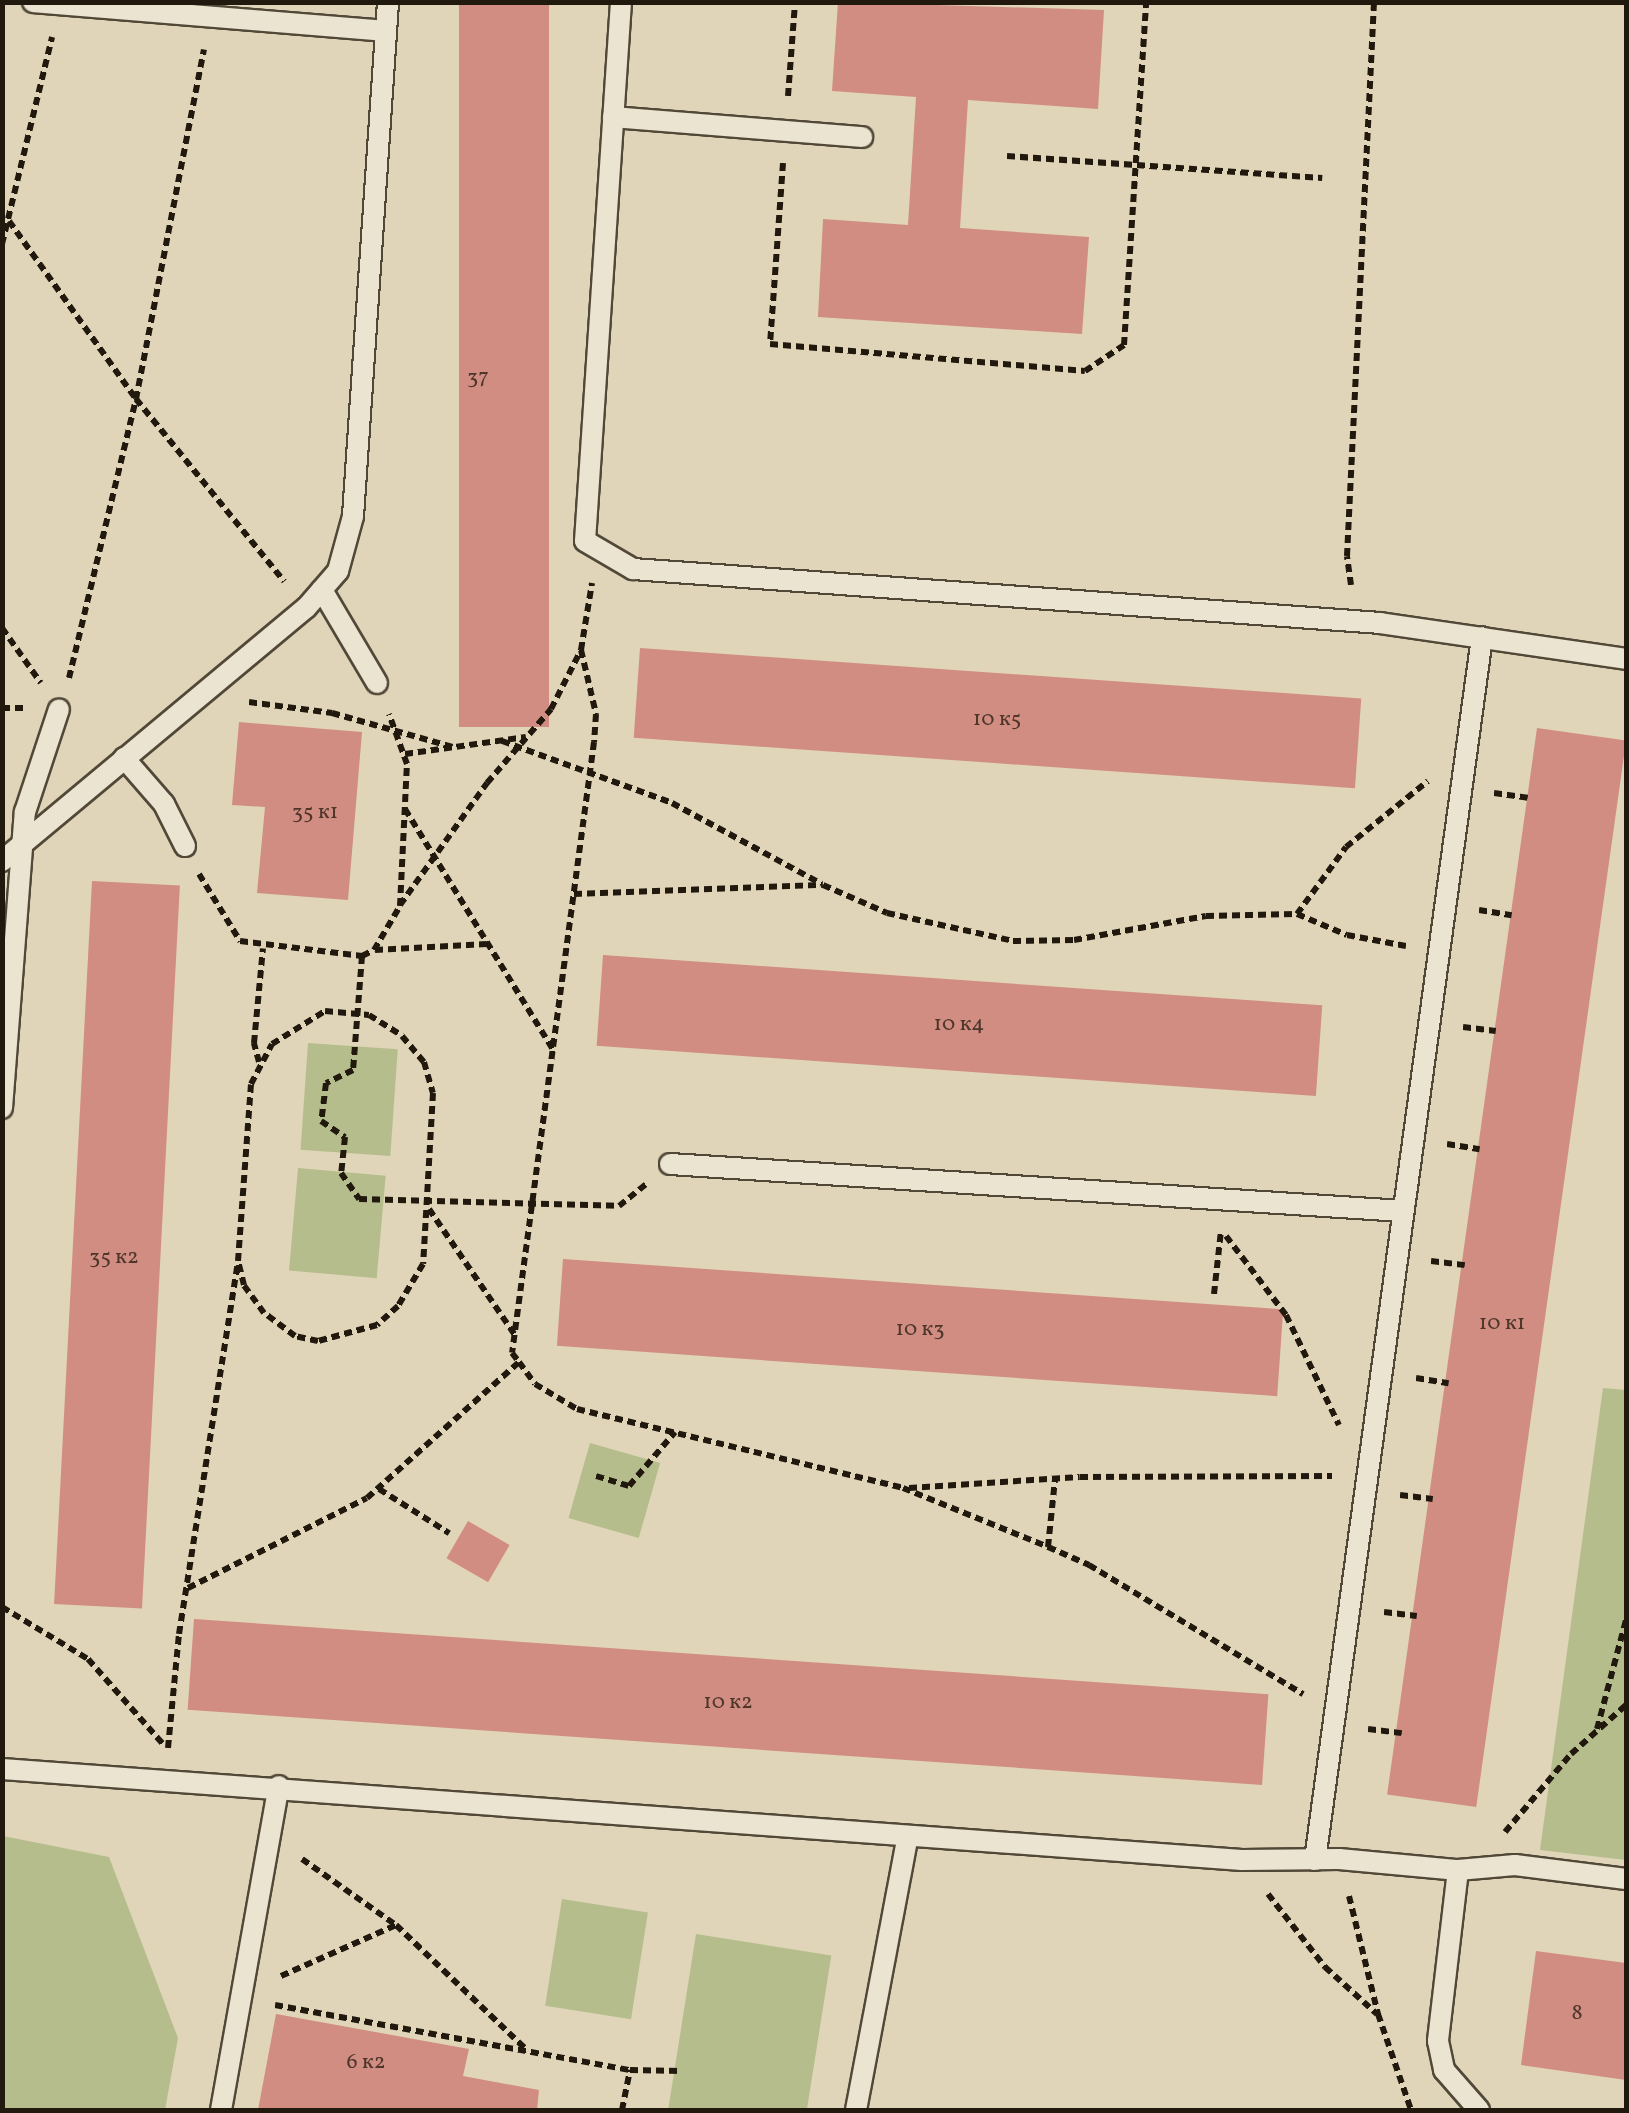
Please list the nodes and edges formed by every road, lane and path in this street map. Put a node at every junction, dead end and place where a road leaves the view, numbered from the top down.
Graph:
1 (34, 2) edge
2 (388, 2) edge
3 (621, 2) edge
4 (796, 2) edge
5 (1146, 2) edge
6 (1374, 2) edge
7 (57, 9) junction
8 (386, 31) junction
9 (204, 52) dead end
10 (613, 117) junction
11 (786, 131) junction
12 (862, 136) dead end
13 (1007, 156) dead end
14 (1136, 165) junction
15 (1322, 178) dead end
16 (10, 220) junction
17 (2, 244) edge
18 (136, 399) junction
19 (594, 546) junction
20 (287, 584) dead end
21 (322, 590) junction
22 (1352, 593) dead end
23 (2, 628) edge
24 (1482, 637) junction
25 (582, 650) junction
26 (1626, 659) edge
27 (376, 683) joint
28 (198, 697) junction
29 (59, 709) junction
30 (396, 730) junction
31 (527, 737) junction
32 (502, 741) junction
33 (453, 747) junction
34 (517, 749) junction
35 (404, 754) junction
36 (124, 758) junction
37 (1464, 759) junction
38 (591, 768) junction
39 (404, 808) junction
40 (26, 842) junction
41 (185, 846) joint
42 (435, 859) junction
43 (2, 860) edge
44 (823, 885) junction
45 (574, 894) junction
46 (400, 906) junction
47 (1297, 914) junction
48 (10, 934) edge
49 (488, 944) junction
50 (263, 948) junction
51 (374, 950) junction
52 (1436, 951) junction
53 (362, 956) junction
54 (358, 1014) junction
55 (553, 1051) junction
56 (259, 1063) junction
57 (2, 1108) edge
58 (670, 1164) joint
59 (1224, 1200) junction
60 (427, 1204) junction
61 (532, 1204) junction
62 (1402, 1211) junction
63 (1221, 1226) junction
64 (238, 1261) junction
65 (1214, 1294) dead end
66 (515, 1335) junction
67 (519, 1362) junction
68 (1335, 1418) dead end
69 (674, 1432) junction
70 (596, 1476) dead end
71 (1310, 1476) dead end
72 (1056, 1478) junction
73 (903, 1488) junction
74 (379, 1490) junction
75 (449, 1533) dead end
76 (1048, 1548) junction
77 (187, 1589) junction
78 (2, 1607) edge
79 (1626, 1620) edge
80 (1309, 1698) dead end
81 (1626, 1706) edge
82 (1597, 1731) junction
83 (168, 1749) junction
84 (2, 1769) edge
85 (166, 1780) junction
86 (279, 1786) junction
87 (908, 1836) junction
88 (271, 1842) junction
89 (1340, 1859) junction
90 (1242, 1860) junction
91 (1315, 1860) junction
92 (1484, 1868) junction
93 (1458, 1870) junction
94 (1626, 1879) edge
95 (396, 1926) junction
96 (242, 2000) junction
97 (1378, 2014) junction
98 (529, 2052) junction
99 (630, 2070) junction
100 (682, 2070) dead end
101 (222, 2110) edge
102 (622, 2110) edge
103 (856, 2110) edge
104 (1411, 2110) edge
105 (1479, 2110) edge

1 - 7 lane
2 - 8 lane
3 - 10 lane
4 - 11 path
5 - 14 path
6 - 22 path
7 - 8 lane
7 - 16 path
8 - 21 lane
9 - 18 path
10 - 11 lane
10 - 19 lane
11 - 12 lane
11 - 14 path
13 - 14 path
14 - 15 path
16 - 17 path
16 - 18 path
18 - 20 path
18 - 29 path
19 - 24 lane
19 - 25 path
21 - 27 lane
21 - 28 lane
23 - 29 path
24 - 26 lane
24 - 37 lane
25 - 31 path
25 - 38 path
27 - 30 path
28 - 30 path
28 - 36 lane
29 - 40 lane
30 - 33 path
30 - 35 path
31 - 32 path
31 - 34 path
32 - 33 path
32 - 34 path
33 - 35 path
34 - 38 path
34 - 42 path
35 - 39 path
36 - 40 lane
36 - 41 lane
37 - 47 path
37 - 52 lane
38 - 44 path
38 - 45 path
39 - 42 path
39 - 46 path
40 - 43 lane
40 - 48 lane
41 - 50 path
42 - 46 path
42 - 49 path
44 - 45 path
44 - 47 path
45 - 55 path
46 - 51 path
47 - 52 path
48 - 57 lane
49 - 51 path
49 - 55 path
50 - 53 path
50 - 56 path
51 - 53 path
52 - 62 lane
53 - 54 path
54 - 56 path
54 - 60 path
54 - 60 path
55 - 61 path
56 - 64 path
58 - 59 lane
58 - 61 path
59 - 62 lane
59 - 63 path
60 - 61 path
60 - 64 path
60 - 66 path
61 - 66 path
62 - 91 lane
63 - 65 path
63 - 68 path
64 - 77 path
66 - 67 path
67 - 69 path
67 - 74 path
69 - 70 path
69 - 73 path
71 - 72 path
72 - 73 path
72 - 76 path
73 - 76 path
74 - 75 path
74 - 77 path
76 - 80 path
77 - 83 path
78 - 83 path
79 - 82 path
81 - 82 path
82 - 92 path
83 - 85 path
84 - 85 lane
85 - 86 lane
86 - 87 lane
86 - 88 lane
87 - 90 lane
87 - 103 lane
88 - 95 path
88 - 96 lane
89 - 91 lane
89 - 93 lane
89 - 97 path
90 - 91 lane
90 - 97 path
92 - 93 lane
92 - 94 lane
93 - 105 lane
95 - 96 path
95 - 98 path
96 - 98 path
96 - 101 lane
97 - 104 path
98 - 99 path
99 - 100 path
99 - 102 path

